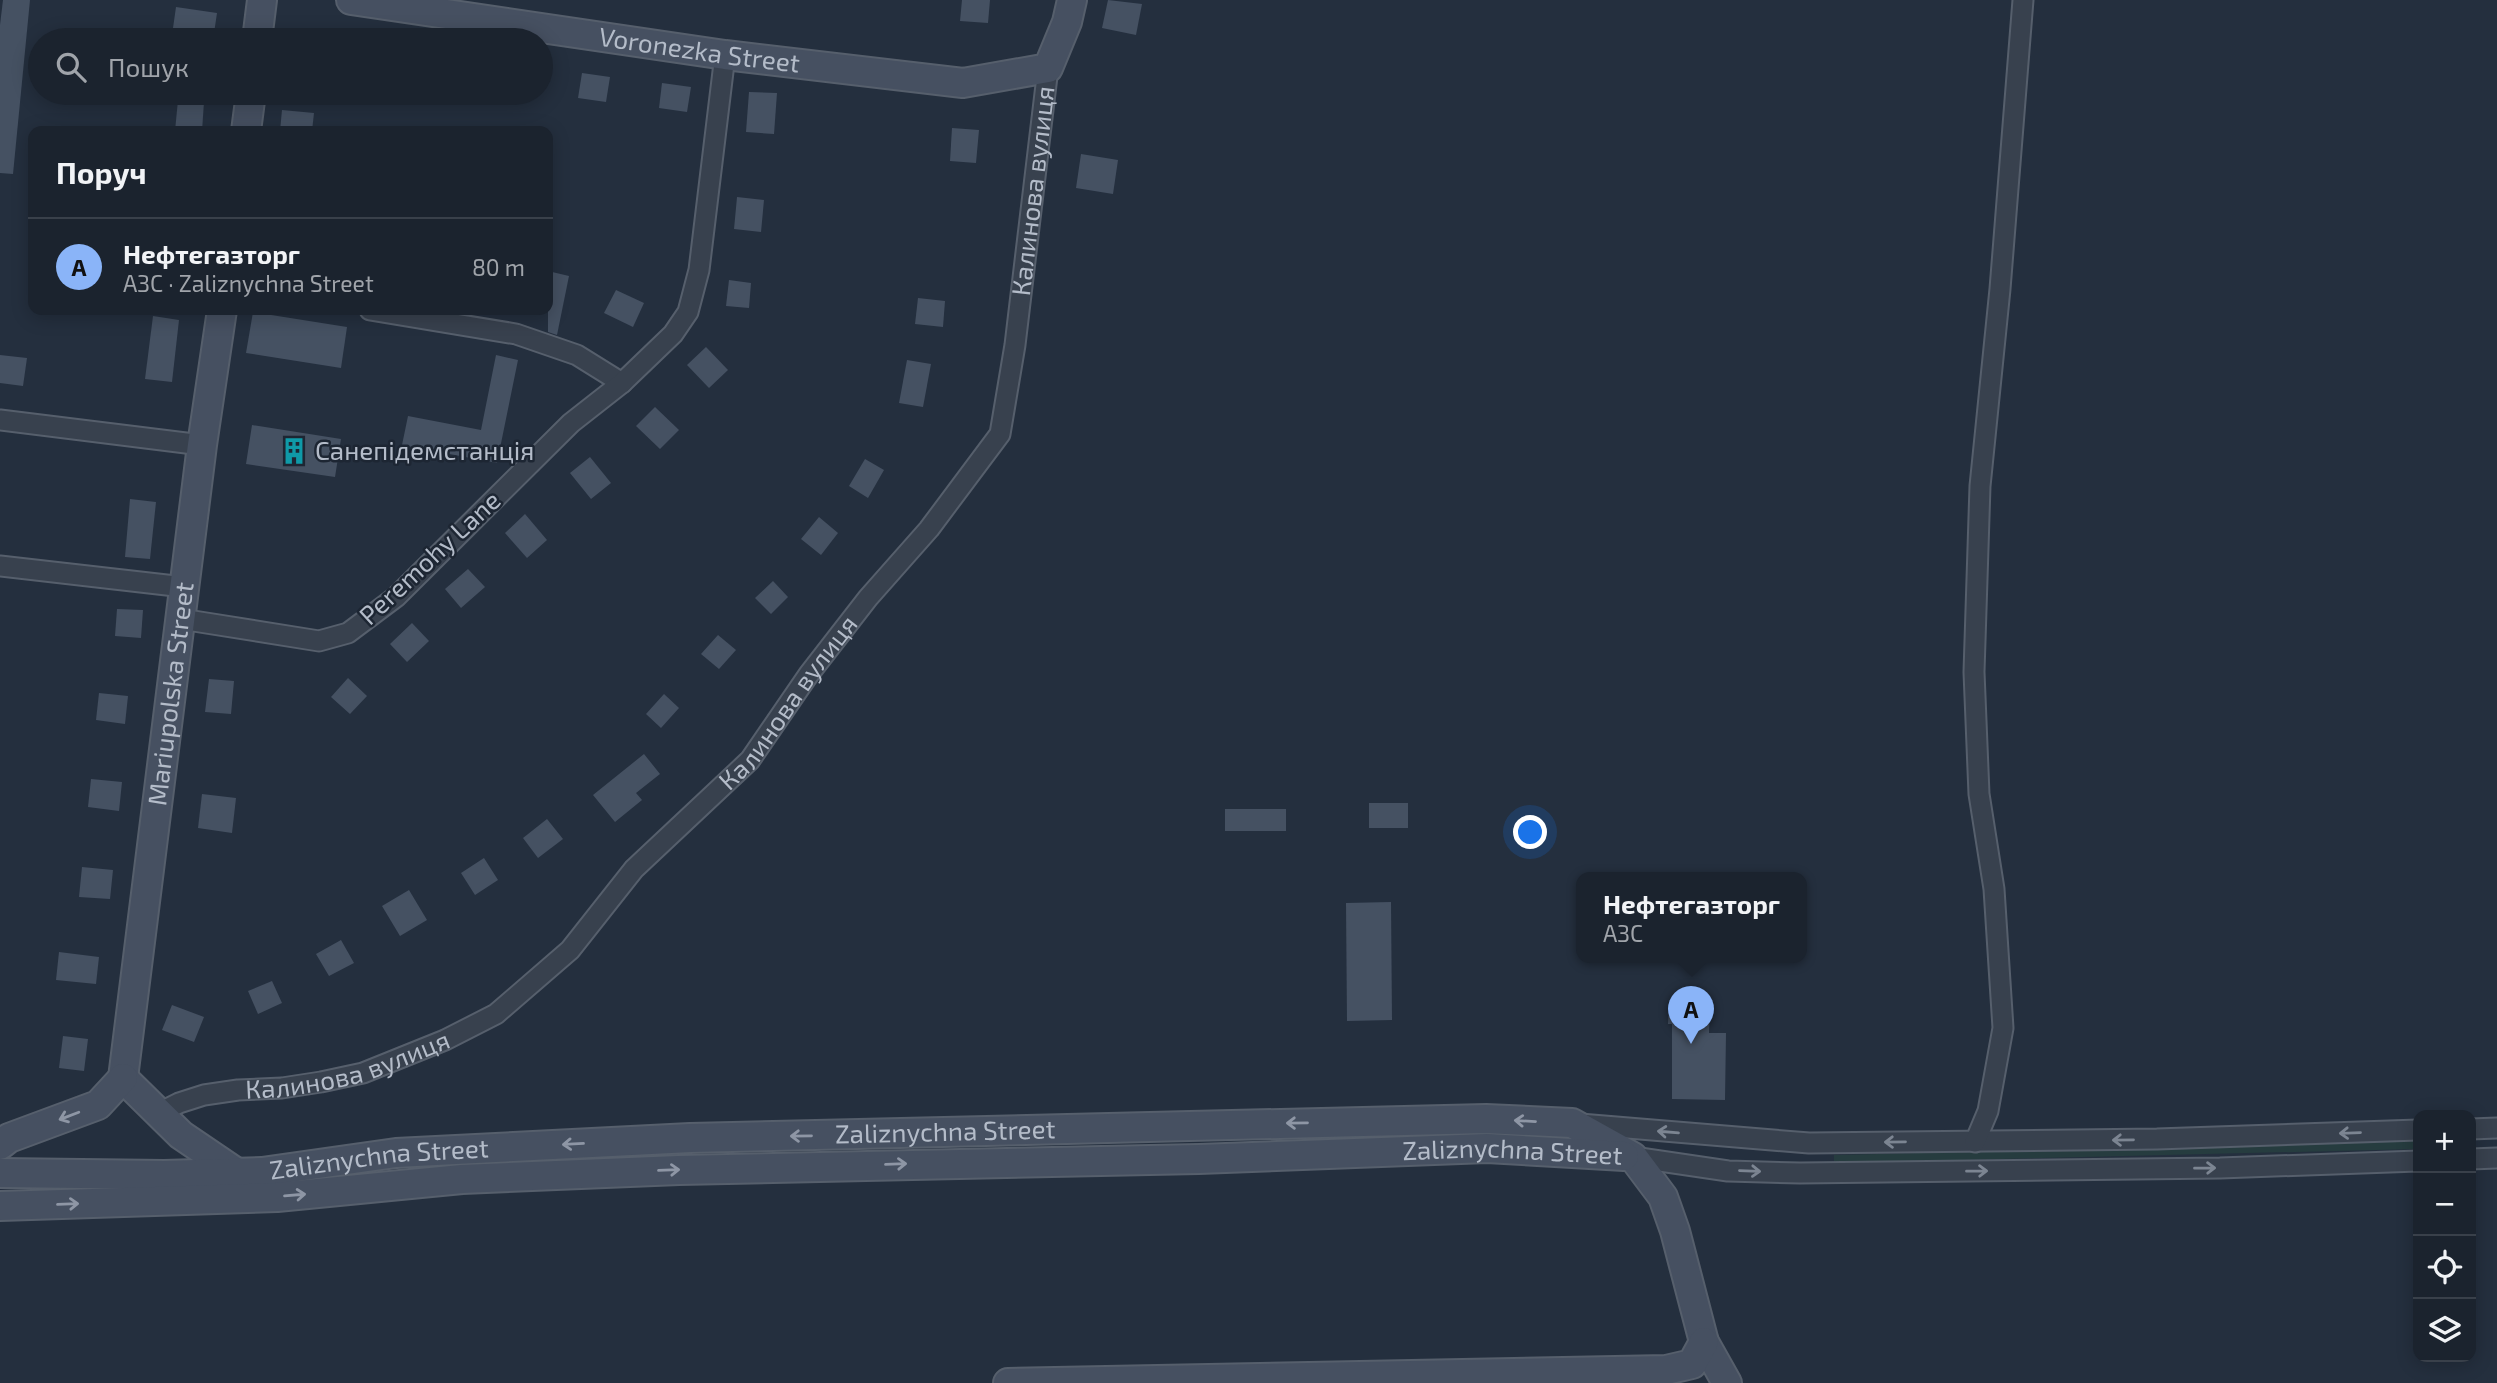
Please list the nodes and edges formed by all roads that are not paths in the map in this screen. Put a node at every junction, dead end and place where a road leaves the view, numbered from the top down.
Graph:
1 (262, 0) edge
2 (351, 0) edge
3 (1072, 0) edge
4 (2023, 0) edge
5 (258, 28) edge
6 (541, 28) edge
7 (553, 30) edge
8 (725, 55) junction
9 (1048, 68) junction
10 (249, 105) edge
11 (247, 126) edge
12 (221, 315) edge
13 (400, 315) edge
14 (622, 383) junction
15 (0, 419) edge
16 (202, 445) junction
17 (0, 566) edge
18 (184, 587) junction
19 (181, 619) junction
20 (123, 1078) junction
21 (159, 1113) junction
22 (1572, 1123) junction
23 (2497, 1128) edge
24 (2476, 1129) edge
25 (2413, 1130) edge
26 (1975, 1142) junction
27 (0, 1145) edge
28 (1633, 1157) junction
29 (2497, 1158) edge
30 (2476, 1159) edge
31 (2413, 1161) edge
32 (0, 1173) edge
33 (237, 1173) junction
34 (0, 1206) edge
35 (1704, 1342) junction
36 (1009, 1383) edge
37 (1727, 1383) edge

1 - 5 main road
2 - 6 main road, Voronezka Street
3 - 9 main road, Калинова вулиця
4 - 26 street
7 - 8 main road, Voronezka Street
8 - 9 main road, Voronezka Street
8 - 14 street, Peremohy Lane
9 - 21 street, Калинова вулиця
10 - 11 main road
12 - 16 main road, Mariupolska Street
13 - 14 street
14 - 19 street, Peremohy Lane
15 - 16 street
16 - 18 main road, Mariupolska Street
17 - 18 street
18 - 19 main road, Mariupolska Street
19 - 20 main road, Mariupolska Street
20 - 21 main road
20 -> 27 main road
21 - 33 main road
26 -> 22 street
22 - 28 main road, Zaliznychna Street
22 -> 33 main road, Zaliznychna Street
23 - 24 street
25 -> 26 street
28 -> 31 street
34 -> 28 main road, Zaliznychna Street
28 - 35 main road
29 - 30 street
32 - 33 main road, Zaliznychna Street
35 - 36 main road
35 - 37 main road

